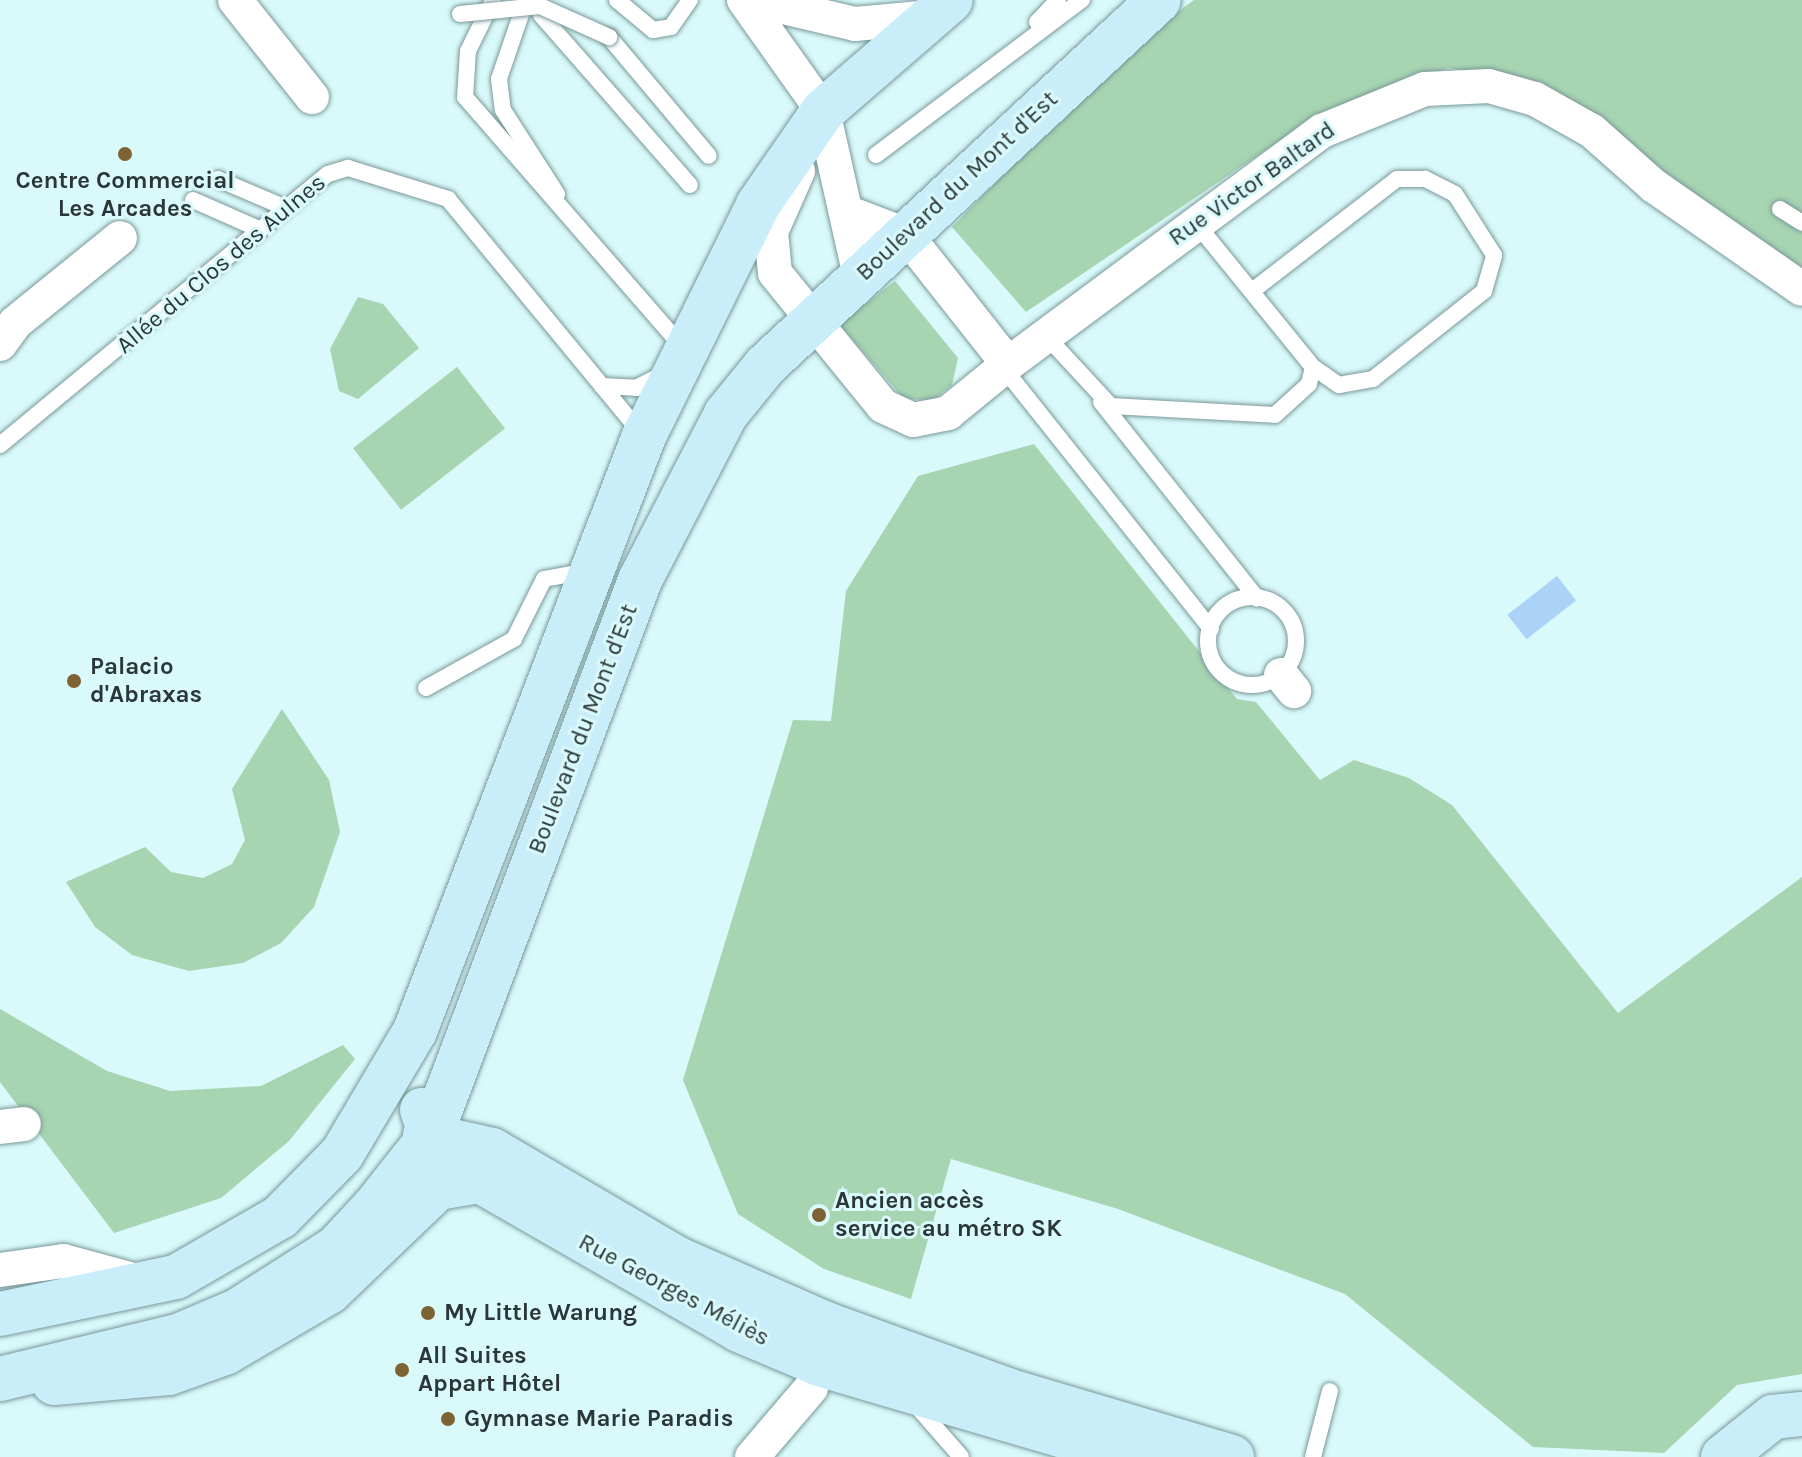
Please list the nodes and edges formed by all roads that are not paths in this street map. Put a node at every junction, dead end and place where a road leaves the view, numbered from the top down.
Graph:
1 (235, 0) edge
2 (493, 0) edge
3 (526, 0) edge
4 (617, 0) edge
5 (690, 0) edge
6 (744, 0) edge
7 (753, 0) edge
8 (1058, 0) edge
9 (1082, 0) edge
10 (1159, 0) edge
11 (940, 9) edge
12 (460, 14) dead end
13 (541, 15) dead end
14 (1016, 44) junction
15 (312, 97) dead end
16 (823, 111) junction
17 (876, 155) dead end
18 (709, 156) dead end
19 (218, 179) dead end
20 (690, 185) dead end
21 (559, 199) junction
22 (193, 200) dead end
23 (286, 208) junction
24 (1780, 209) dead end
25 (846, 212) junction
26 (1195, 222) junction
27 (1802, 223) edge
28 (261, 230) junction
29 (906, 235) junction
30 (120, 238) dead end
31 (860, 277) junction
32 (1802, 289) edge
33 (1252, 291) junction
34 (814, 321) junction
35 (1047, 337) junction
36 (0, 344) edge
37 (685, 356) junction
38 (1008, 364) junction
39 (1313, 367) junction
40 (602, 386) junction
41 (1100, 401) junction
42 (644, 436) junction
43 (0, 445) edge
44 (590, 571) junction
45 (1257, 598) junction
46 (570, 626) junction
47 (1211, 629) junction
48 (608, 664) junction
49 (426, 688) dead end
50 (450, 1087) junction
51 (431, 1135) junction
52 (342, 1154) junction
53 (486, 1166) junction
54 (0, 1270) edge
55 (152, 1285) junction
56 (0, 1314) edge
57 (887, 1343) junction
58 (815, 1376) junction
59 (0, 1381) edge
60 (918, 1381) junction
61 (1330, 1391) dead end
62 (1802, 1414) edge
63 (1726, 1455) edge
64 (752, 1457) edge
65 (961, 1457) edge
66 (1134, 1457) edge
67 (1232, 1457) edge
68 (1313, 1457) edge

1 - 15 street
2 - 21 lane
3 - 21 lane
4 - 5 lane
6 - 16 street
7 - 11 street
8 - 14 lane
9 - 14 lane
10 - 29 main road, Boulevard du Mont d'Est
11 - 16 main road, Boulevard du Mont d'Est
12 - 18 lane, bridge
13 - 20 lane
14 - 17 lane
16 - 25 street
16 - 34 street
16 - 37 main road, Boulevard du Mont d'Est
19 - 23 lane
21 - 37 lane
22 - 28 lane
23 - 28 lane, Allée du Clos des Aulnes
23 - 40 lane, Allée du Clos des Aulnes
24 - 27 lane
25 - 29 street
25 - 31 street
26 - 32 street, Rue Victor Baltard
26 - 33 lane
26 - 35 street, Rue Victor Baltard
28 - 43 lane, Allée du Clos des Aulnes
29 - 31 main road, Boulevard du Mont d'Est
29 - 38 street
30 - 36 street
31 - 34 main road, Boulevard du Mont d'Est
33 - 39 lane
33 - 39 lane
34 - 38 street, Rue Victor Baltard
34 - 48 main road, Boulevard du Mont d'Est
35 - 38 street, Rue Victor Baltard
35 - 41 lane
37 - 40 lane
37 - 42 main road, Boulevard du Mont d'Est
38 - 47 lane
39 - 41 lane
40 - 42 lane, Allée du Clos des Aulnes
41 - 45 lane
42 - 44 main road, Boulevard du Mont d'Est
42 - 48 main road
44 - 46 main road, Boulevard du Mont d'Est
44 - 49 lane
45 - 47 lane
45 - 47 lane
46 - 51 main road
46 - 52 main road, Boulevard du Mont d'Est
48 - 50 main road, Boulevard du Mont d'Est
50 - 51 main road, Boulevard du Mont d'Est
50 - 53 main road
51 - 52 main road
51 - 53 main road
51 - 59 main road, Boulevard du Mont d'Est
52 - 55 main road, Boulevard du Mont d'Est
53 - 57 main road, Rue Georges Méliès
53 - 58 main road, Rue Georges Méliès
53 - 59 main road
54 - 55 street
55 - 56 main road, Boulevard du Mont d'Est
57 - 58 main road
57 - 60 main road, Rue Georges Méliès
58 - 60 main road, Rue Georges Méliès
58 - 64 street
60 - 65 lane
60 - 66 main road
60 - 67 main road
61 - 68 lane
62 - 63 main road

